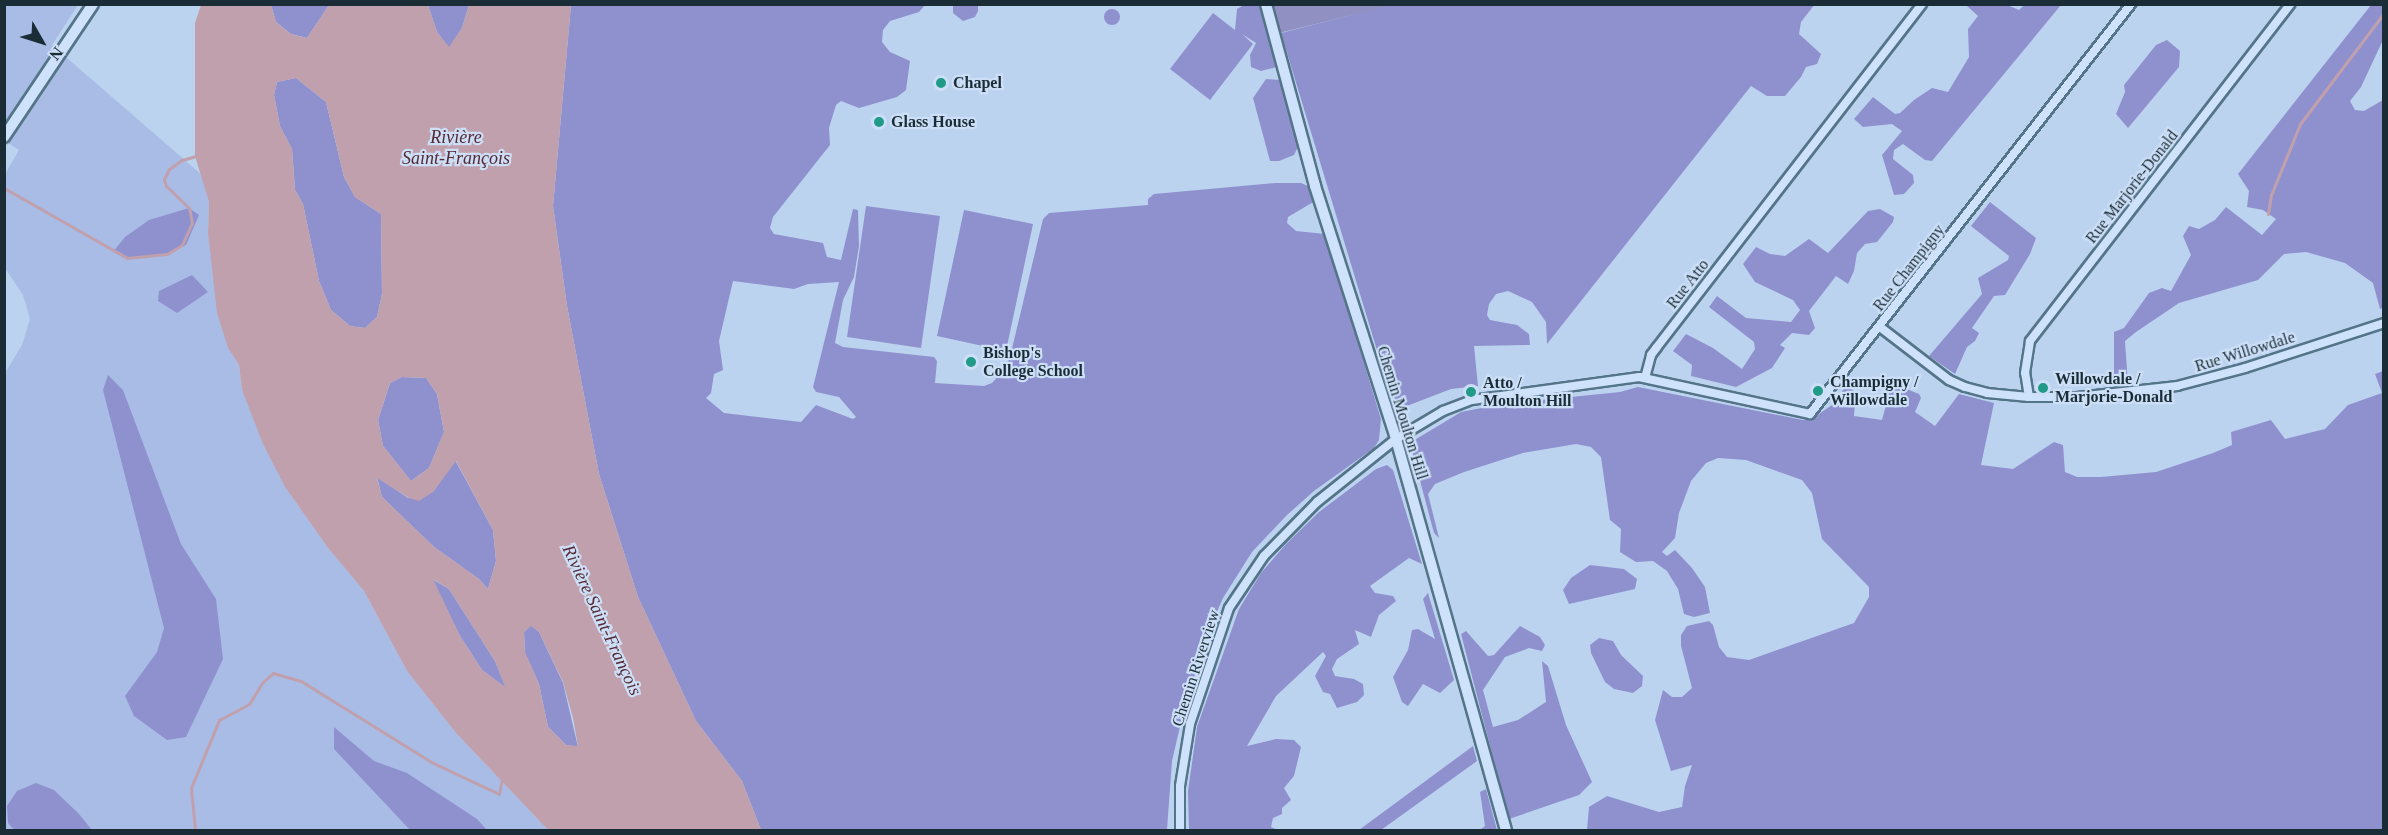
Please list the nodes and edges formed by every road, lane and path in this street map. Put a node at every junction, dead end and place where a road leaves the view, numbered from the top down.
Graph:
1 (93, 4) edge
2 (1266, 4) edge
3 (1922, 4) edge
4 (2131, 4) edge
5 (2290, 4) edge
6 (4, 137) edge
7 (2384, 323) edge
8 (1880, 327) junction
9 (1645, 378) junction
10 (2029, 397) junction
11 (1396, 440) junction
12 (1180, 831) edge
13 (1506, 831) edge

1 - 6 street
2 - 11 street, Chemin Moulton Hill
3 - 9 street, Rue Atto
4 - 8 street, Rue Champigny
5 - 10 street, Rue Marjorie-Donald
7 - 10 street, Rue Willowdale
8 - 9 street, Rue Champigny
8 - 10 street, Rue Willowdale
9 - 11 street
11 - 12 street, Chemin Riverview
11 - 13 street, Chemin Moulton Hill

